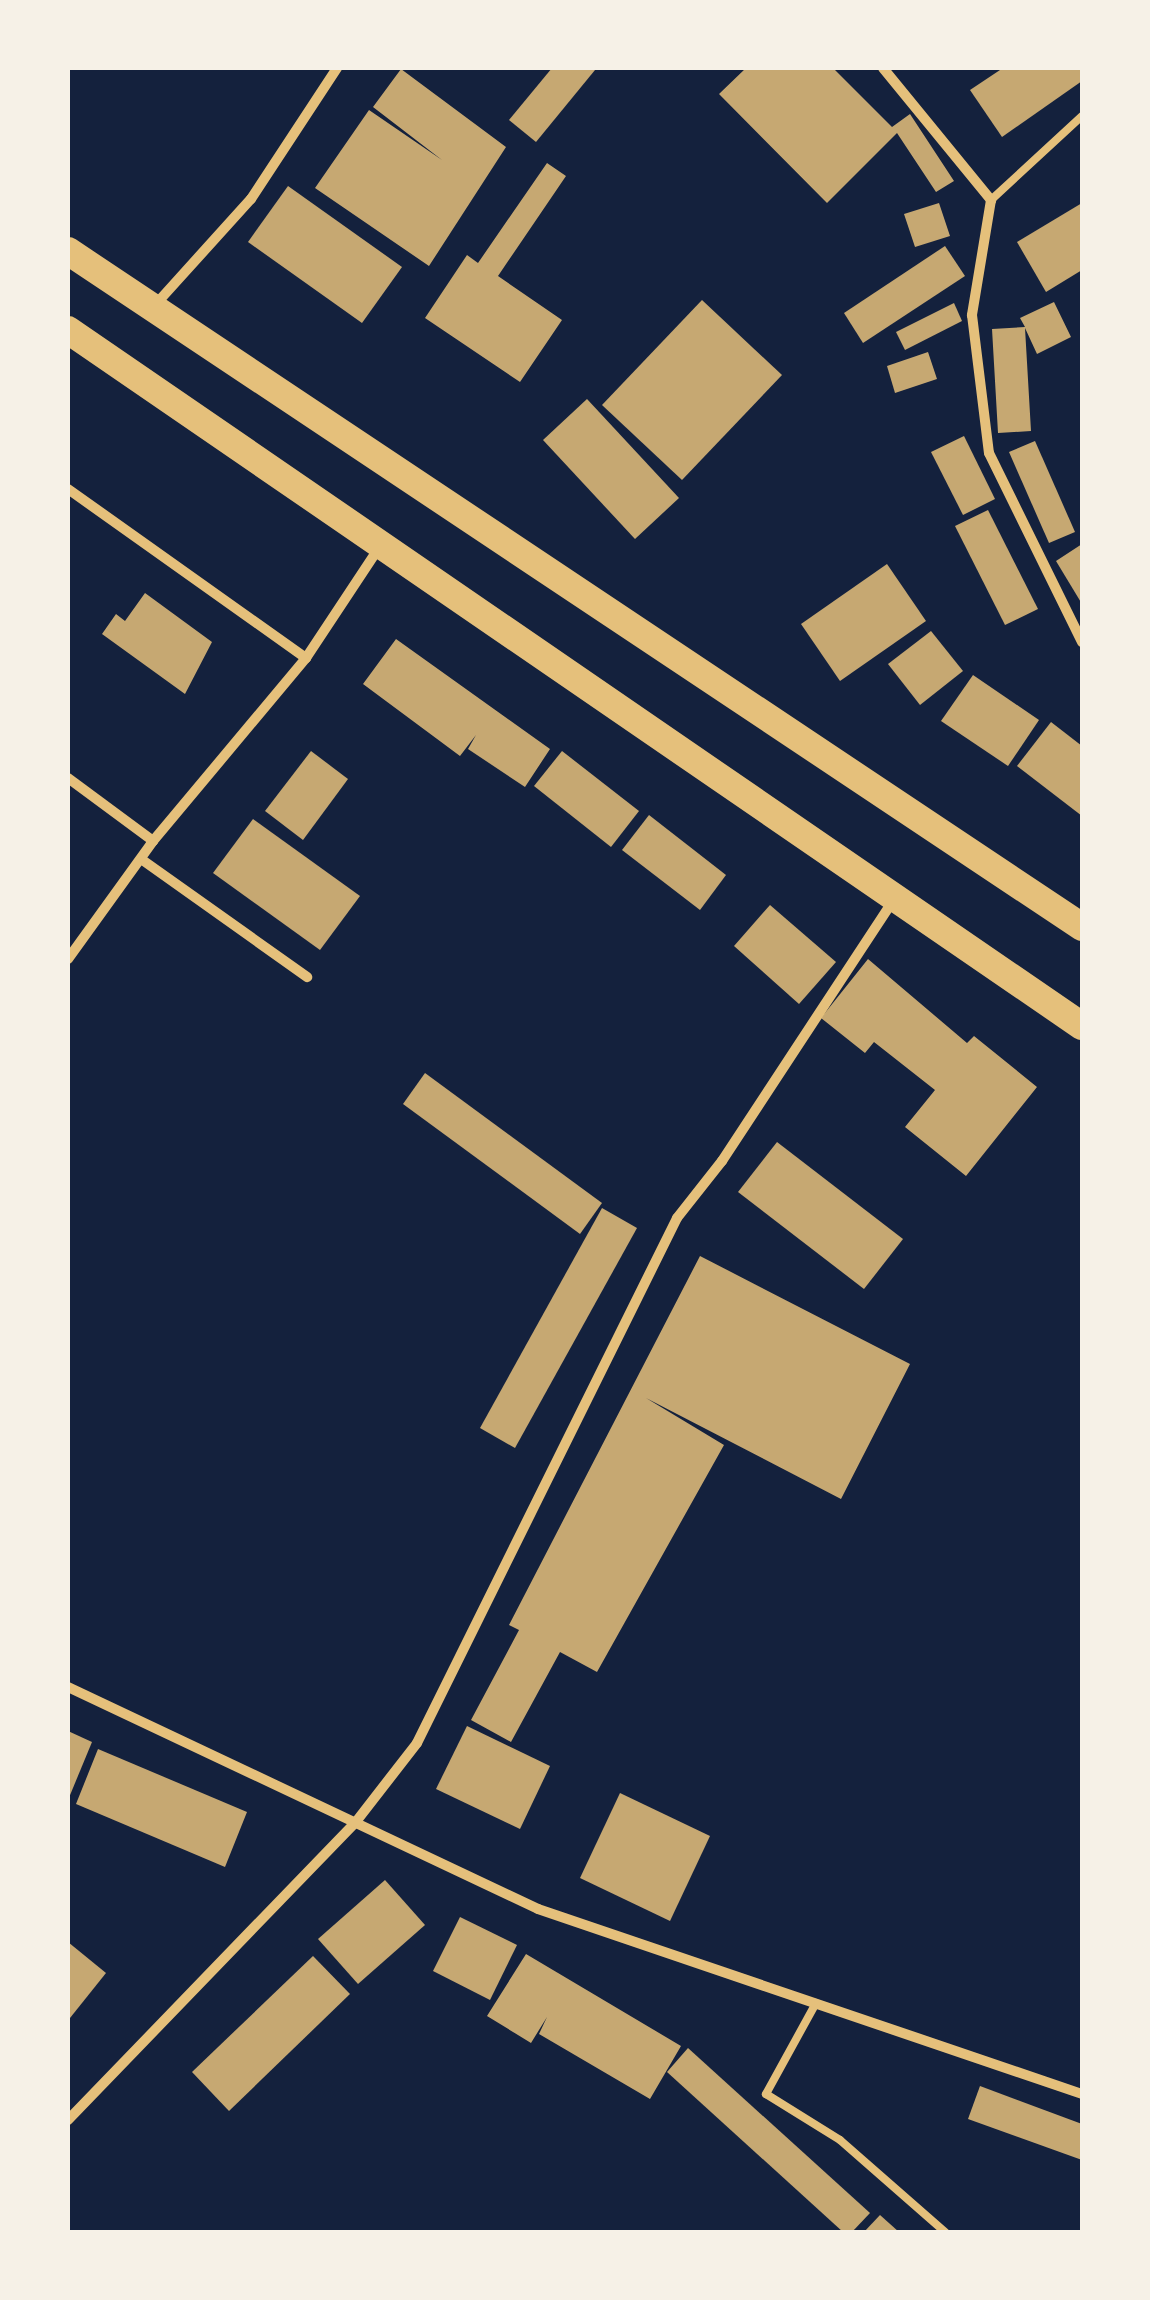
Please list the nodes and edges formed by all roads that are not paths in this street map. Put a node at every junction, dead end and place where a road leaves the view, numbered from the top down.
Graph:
1 (337, 68) edge
2 (882, 68) edge
3 (1082, 116) edge
4 (990, 200) junction
5 (68, 251) edge
6 (152, 309) junction
7 (68, 330) edge
8 (68, 489) edge
9 (381, 545) junction
10 (1082, 642) edge
11 (306, 658) junction
12 (68, 778) edge
13 (153, 841) junction
14 (141, 859) junction
15 (895, 898) junction
16 (1082, 927) edge
17 (68, 959) edge
18 (307, 977) dead end
19 (1082, 1026) edge
20 (68, 1687) edge
21 (355, 1823) junction
22 (816, 2003) junction
23 (1082, 2094) edge
24 (68, 2120) edge
25 (945, 2232) edge

1 - 6 street
2 - 4 street
3 - 4 lane
4 - 10 street
5 - 6 highway
6 - 16 highway
7 - 9 highway
8 - 11 street
9 - 11 street
9 - 15 highway
11 - 13 street
12 - 13 street
13 - 14 street
14 - 17 street
14 - 18 street
15 - 19 highway
15 - 21 street
20 - 21 street
21 - 22 street
21 - 24 street
22 - 23 street
22 - 25 lane

